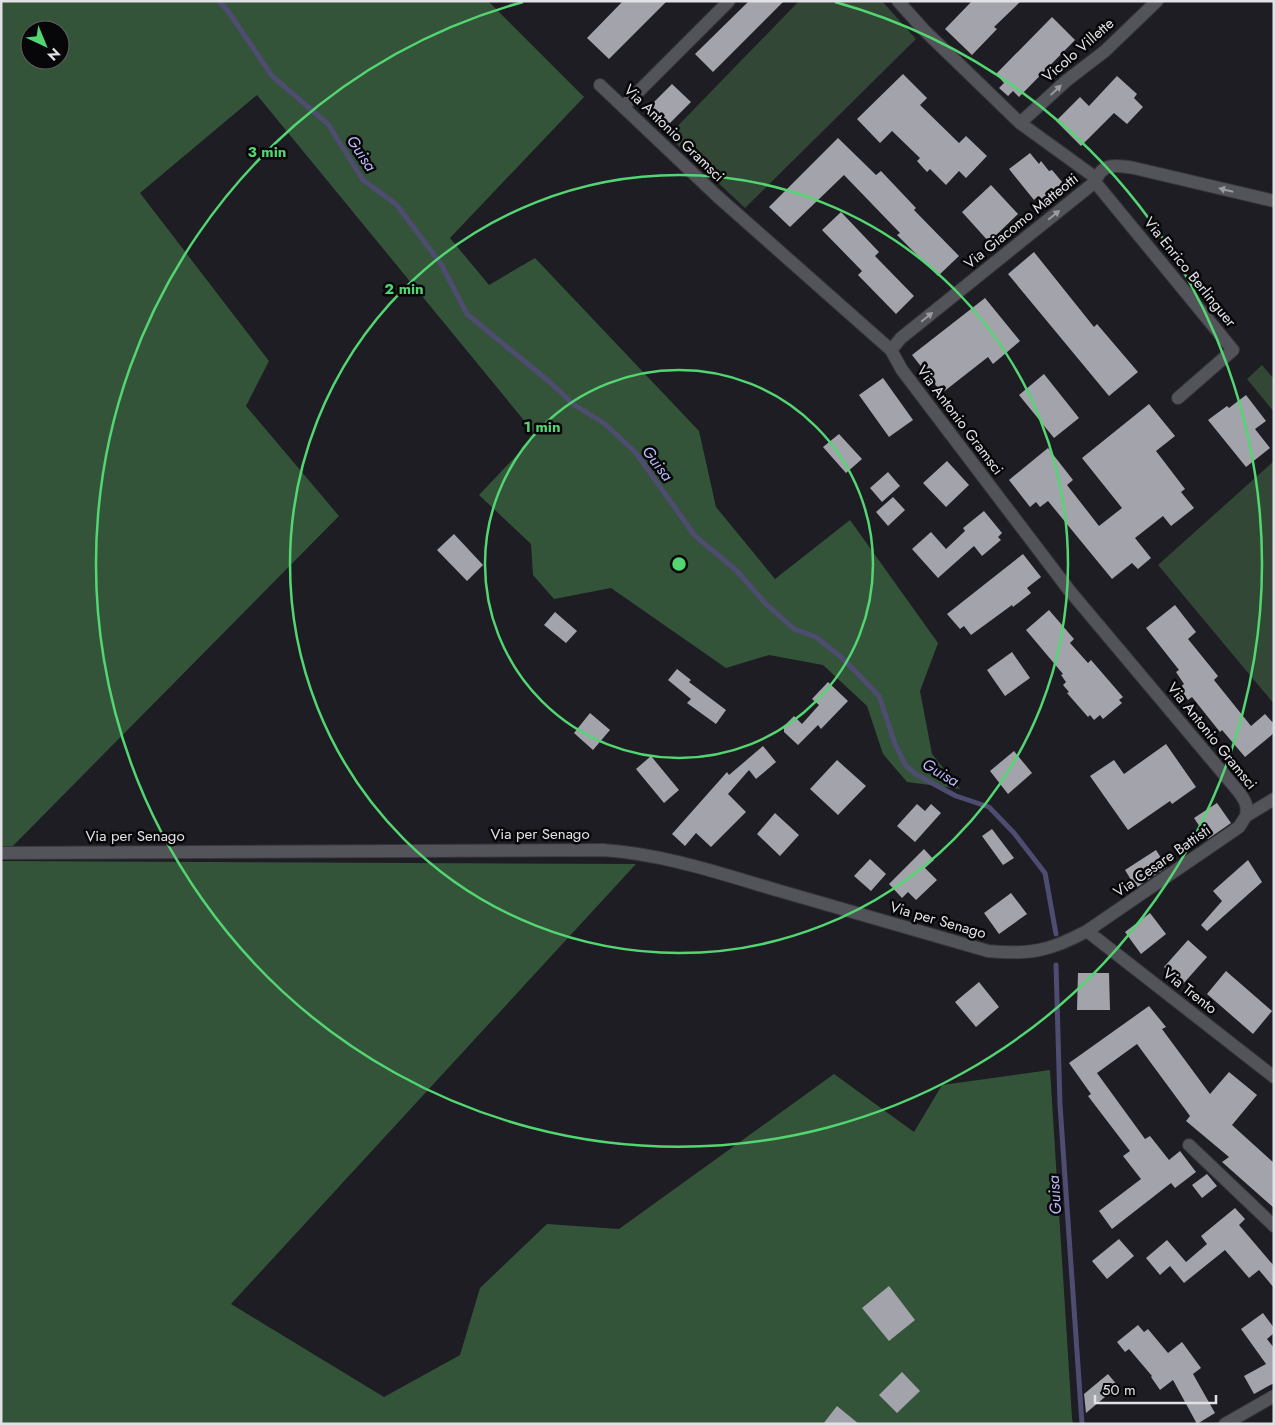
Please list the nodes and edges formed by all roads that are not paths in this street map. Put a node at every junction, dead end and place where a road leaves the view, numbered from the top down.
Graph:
1 (729, 1) edge
2 (898, 1) edge
3 (1157, 1) edge
4 (600, 84) dead end
5 (623, 107) junction
6 (1020, 123) junction
7 (1096, 180) junction
8 (1274, 201) edge
9 (891, 350) junction
10 (1178, 398) dead end
11 (1274, 799) edge
12 (1246, 816) junction
13 (1, 852) edge
14 (1087, 931) junction
15 (1063, 944) joint
16 (1274, 1077) edge
17 (1189, 1145) dead end
18 (1274, 1226) edge
19 (1274, 1396) edge
20 (1225, 1424) edge

1 - 5 street
2 - 6 street, Via Enrico Berlinguer
6 -> 3 street, Vicolo Villette
4 - 5 street, Via Antonio Gramsci
5 - 9 street, Via Antonio Gramsci
6 - 7 street, Via Enrico Berlinguer
8 -> 7 street, Via Giacomo Matteotti
9 -> 7 street, Via Giacomo Matteotti
7 - 10 street, Via Enrico Berlinguer
9 - 12 street, Via Antonio Gramsci
11 - 12 street, Via Cesare Battisti
12 - 14 street, Via Cesare Battisti
13 - 15 street, Via per Senago
14 - 15 street, Via Cesare Battisti
14 - 16 street, Via Trento
17 - 18 street
19 - 20 street

